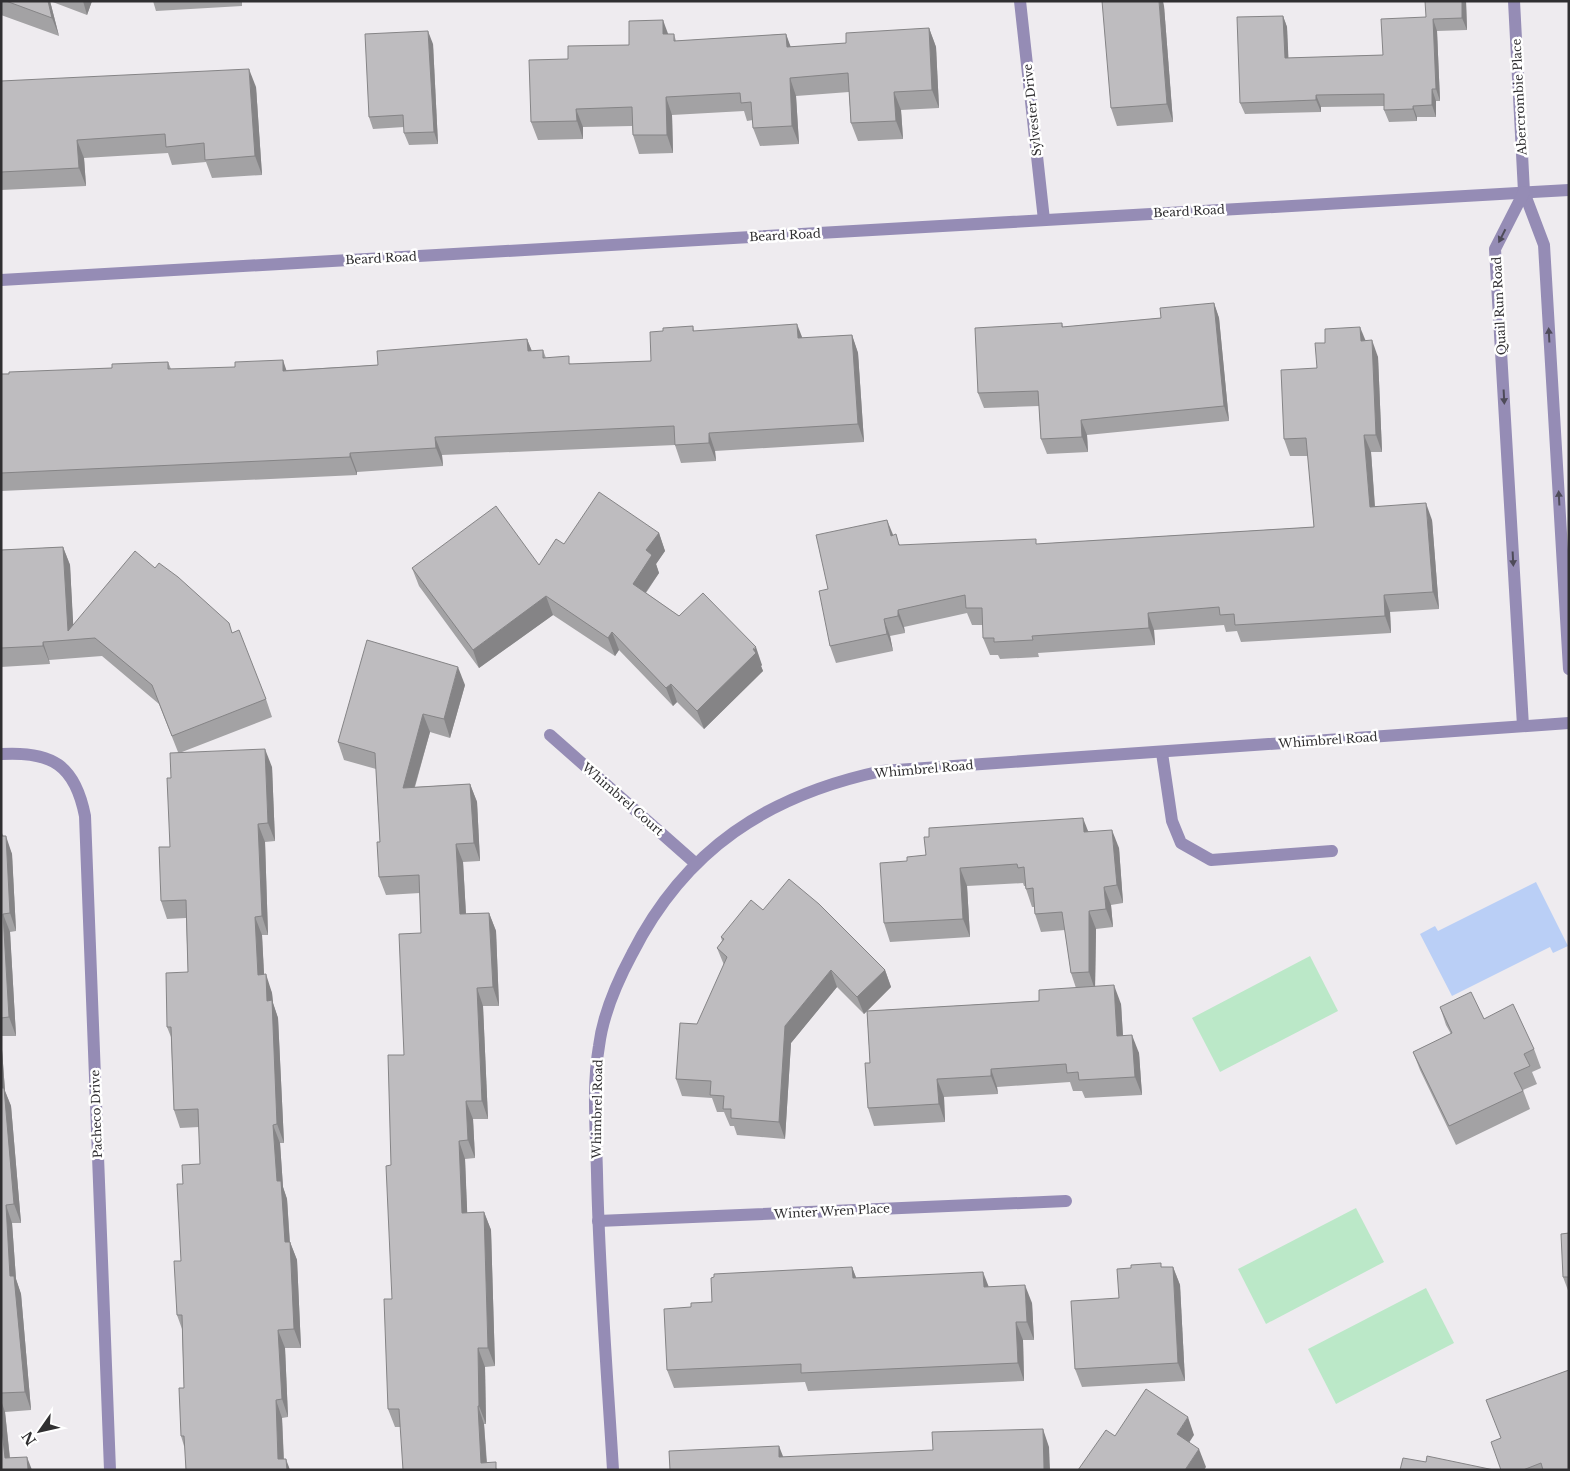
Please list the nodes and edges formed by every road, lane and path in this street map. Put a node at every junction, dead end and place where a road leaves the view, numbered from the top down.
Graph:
1 (1020, 1) edge
2 (1514, 1) edge
3 (1569, 190) edge
4 (1524, 192) junction
5 (1044, 220) junction
6 (1, 280) edge
7 (1569, 669) edge
8 (1569, 723) edge
9 (1523, 726) junction
10 (550, 736) dead end
11 (1162, 753) junction
12 (1, 754) edge
13 (1332, 851) dead end
14 (695, 863) junction
15 (1066, 1200) dead end
16 (598, 1221) junction
17 (110, 1470) edge
18 (613, 1470) edge

1 - 5 street, Sylvester Drive
2 - 4 street, Abercrombie Place
3 - 4 street, Beard Road
4 - 5 street, Beard Road
7 -> 4 street
4 -> 9 street, Quail Run Road
5 - 6 street, Beard Road
8 - 9 street, Whimbrel Road
9 - 11 street, Whimbrel Road
10 - 14 street, Whimbrel Court
11 - 13 street
11 - 14 street, Whimbrel Road
12 - 17 street, Pacheco Drive
14 - 16 street, Whimbrel Road
15 - 16 street, Winter Wren Place
16 - 18 street, Whimbrel Road

